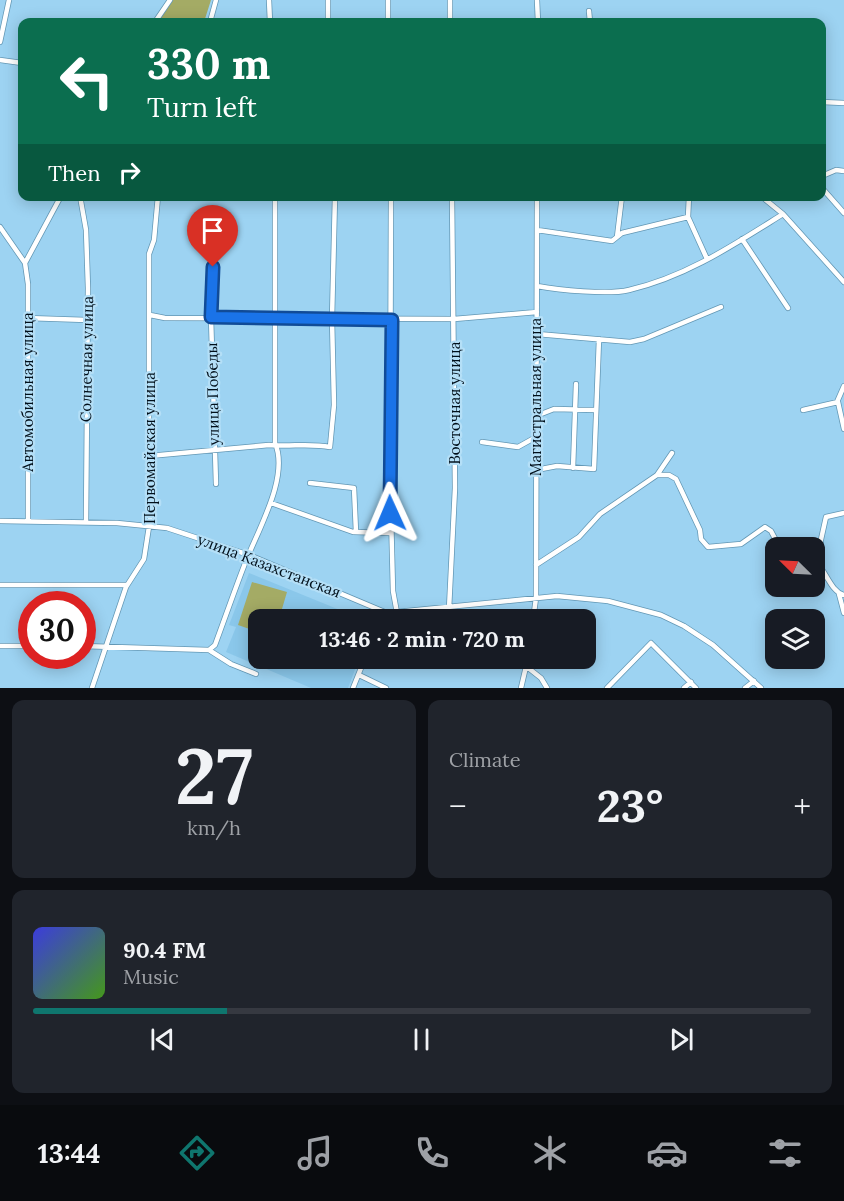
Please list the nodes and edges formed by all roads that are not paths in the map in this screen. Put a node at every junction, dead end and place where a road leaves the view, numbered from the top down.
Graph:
1 (9, 0) edge
2 (170, 0) edge
3 (216, 0) edge
4 (269, 0) edge
5 (328, 0) edge
6 (388, 0) edge
7 (450, 0) edge
8 (537, 0) edge
9 (589, 11) dead end
10 (158, 18) edge
11 (211, 18) edge
12 (270, 18) edge
13 (328, 18) edge
14 (388, 18) edge
15 (450, 18) edge
16 (537, 18) edge
17 (590, 18) edge
18 (0, 42) edge
19 (0, 60) edge
20 (18, 62) edge
21 (826, 102) edge
22 (844, 103) edge
23 (844, 171) edge
24 (826, 174) edge
25 (826, 193) edge
26 (58, 201) edge
27 (81, 201) edge
28 (158, 201) edge
29 (275, 201) edge
30 (335, 201) edge
31 (392, 201) edge
32 (452, 201) edge
33 (537, 201) edge
34 (621, 201) edge
35 (689, 201) edge
36 (767, 201) edge
37 (844, 213) edge
38 (783, 214) junction
39 (688, 217) junction
40 (0, 227) edge
41 (537, 230) junction
42 (617, 237) junction
43 (742, 239) junction
44 (707, 259) junction
45 (25, 263) junction
46 (213, 267) dead end
47 (844, 282) edge
48 (537, 286) junction
49 (721, 307) dead end
50 (788, 308) dead end
51 (537, 312) junction
52 (150, 315) junction
53 (211, 317) junction
54 (27, 318) junction
55 (274, 319) junction
56 (332, 319) junction
57 (454, 319) junction
58 (87, 320) junction
59 (392, 320) junction
60 (537, 334) junction
61 (599, 339) junction
62 (576, 384) dead end
63 (844, 386) edge
64 (837, 402) junction
65 (575, 410) junction
66 (803, 410) dead end
67 (596, 411) junction
68 (536, 416) junction
69 (844, 429) edge
70 (536, 437) junction
71 (482, 442) dead end
72 (276, 446) junction
73 (214, 450) junction
74 (672, 453) dead end
75 (149, 456) junction
76 (573, 468) junction
77 (536, 470) junction
78 (657, 475) junction
79 (310, 483) dead end
80 (216, 484) dead end
81 (271, 503) junction
82 (844, 513) edge
83 (0, 521) edge
84 (28, 521) junction
85 (86, 522) junction
86 (150, 526) junction
87 (356, 532) junction
88 (390, 533) junction
89 (774, 537) edge
90 (821, 537) edge
91 (249, 555) junction
92 (536, 565) junction
93 (825, 570) edge
94 (0, 585) edge
95 (127, 585) junction
96 (842, 594) edge
97 (536, 598) junction
98 (377, 609) edge
99 (397, 609) edge
100 (449, 609) joint
101 (534, 609) edge
102 (844, 613) edge
103 (0, 646) edge
104 (18, 646) edge
105 (96, 647) edge
106 (108, 647) junction
107 (209, 650) junction
108 (361, 669) edge
109 (526, 669) edge
110 (530, 669) edge
111 (256, 674) dead end
112 (359, 675) junction
113 (754, 681) junction
114 (691, 682) junction
115 (611, 687) edge
116 (92, 688) edge
117 (354, 688) edge
118 (386, 688) edge
119 (521, 688) edge
120 (547, 688) edge
121 (684, 688) edge
122 (696, 688) edge
123 (745, 688) edge
124 (761, 688) edge

1 - 18 street
2 - 10 street
3 - 11 street
4 - 12 street
5 - 13 street
6 - 14 street
7 - 15 street
8 - 16 street
9 - 17 street
19 - 20 street
21 - 22 street
23 - 24 street
25 - 37 street
26 - 45 street
27 - 58 street, Солнечная улица
28 - 52 street, Первомайская улица
29 - 55 street
30 - 56 street
31 - 59 street
32 - 57 street, Восточная улица
33 - 41 street, Магистральная улица
34 - 42 street
35 - 39 street
36 - 38 street
38 - 43 street
38 - 47 street
39 - 42 street
39 - 44 street
40 - 45 street
41 - 42 street
41 - 48 street, Магистральная улица
43 - 44 street
43 - 50 street
44 - 48 street
45 - 54 street, Автомобильная улица
46 - 53 street, улица Победы
48 - 51 street, Магистральная улица
49 - 61 street
51 - 57 street
51 - 60 street, Магистральная улица
52 - 53 street
52 - 75 street, Первомайская улица
53 - 55 street
53 - 73 street, улица Победы
54 - 58 street
54 - 84 street, Автомобильная улица
55 - 56 street
55 - 72 street
56 - 59 street
56 - 72 street
57 - 59 street
57 - 100 street, Восточная улица
58 - 85 street, Солнечная улица
59 - 88 street
60 - 61 street
60 - 68 street, Магистральная улица
61 - 67 street
62 - 65 street
63 - 64 street
64 - 66 street
64 - 69 street
65 - 67 street
65 - 68 street
65 - 76 street
67 - 76 street
68 - 70 street, Магистральная улица
70 - 71 street
70 - 77 street, Магистральная улица
72 - 73 street
72 - 81 street
73 - 75 street
73 - 80 street, улица Победы
74 - 78 street
75 - 86 street, Первомайская улица
76 - 77 street
77 - 92 street, Магистральная улица
78 - 89 street
78 - 92 street
79 - 87 street
81 - 87 street
81 - 91 street
82 - 90 street
83 - 84 street, улица Казахстанская
84 - 85 street, улица Казахстанская
85 - 86 street, улица Казахстанская
86 - 91 street, улица Казахстанская
86 - 95 street, Первомайская улица
87 - 88 street
88 - 99 street
91 - 98 street, улица Казахстанская
91 - 107 street
92 - 97 street, Магистральная улица
93 - 96 street
94 - 95 street
95 - 106 street, Первомайская улица
96 - 102 street
97 - 100 street, улица Казахстанская
97 - 101 street, Магистральная улица
97 - 113 street, улица Казахстанская
103 - 104 street
105 - 106 street
106 - 107 street
106 - 116 street, Первомайская улица
107 - 111 street
108 - 112 street
109 - 119 street
110 - 120 street
112 - 117 street
112 - 118 street
113 - 123 street
113 - 124 street, улица Казахстанская
114 - 115 street
114 - 121 street
114 - 122 street

